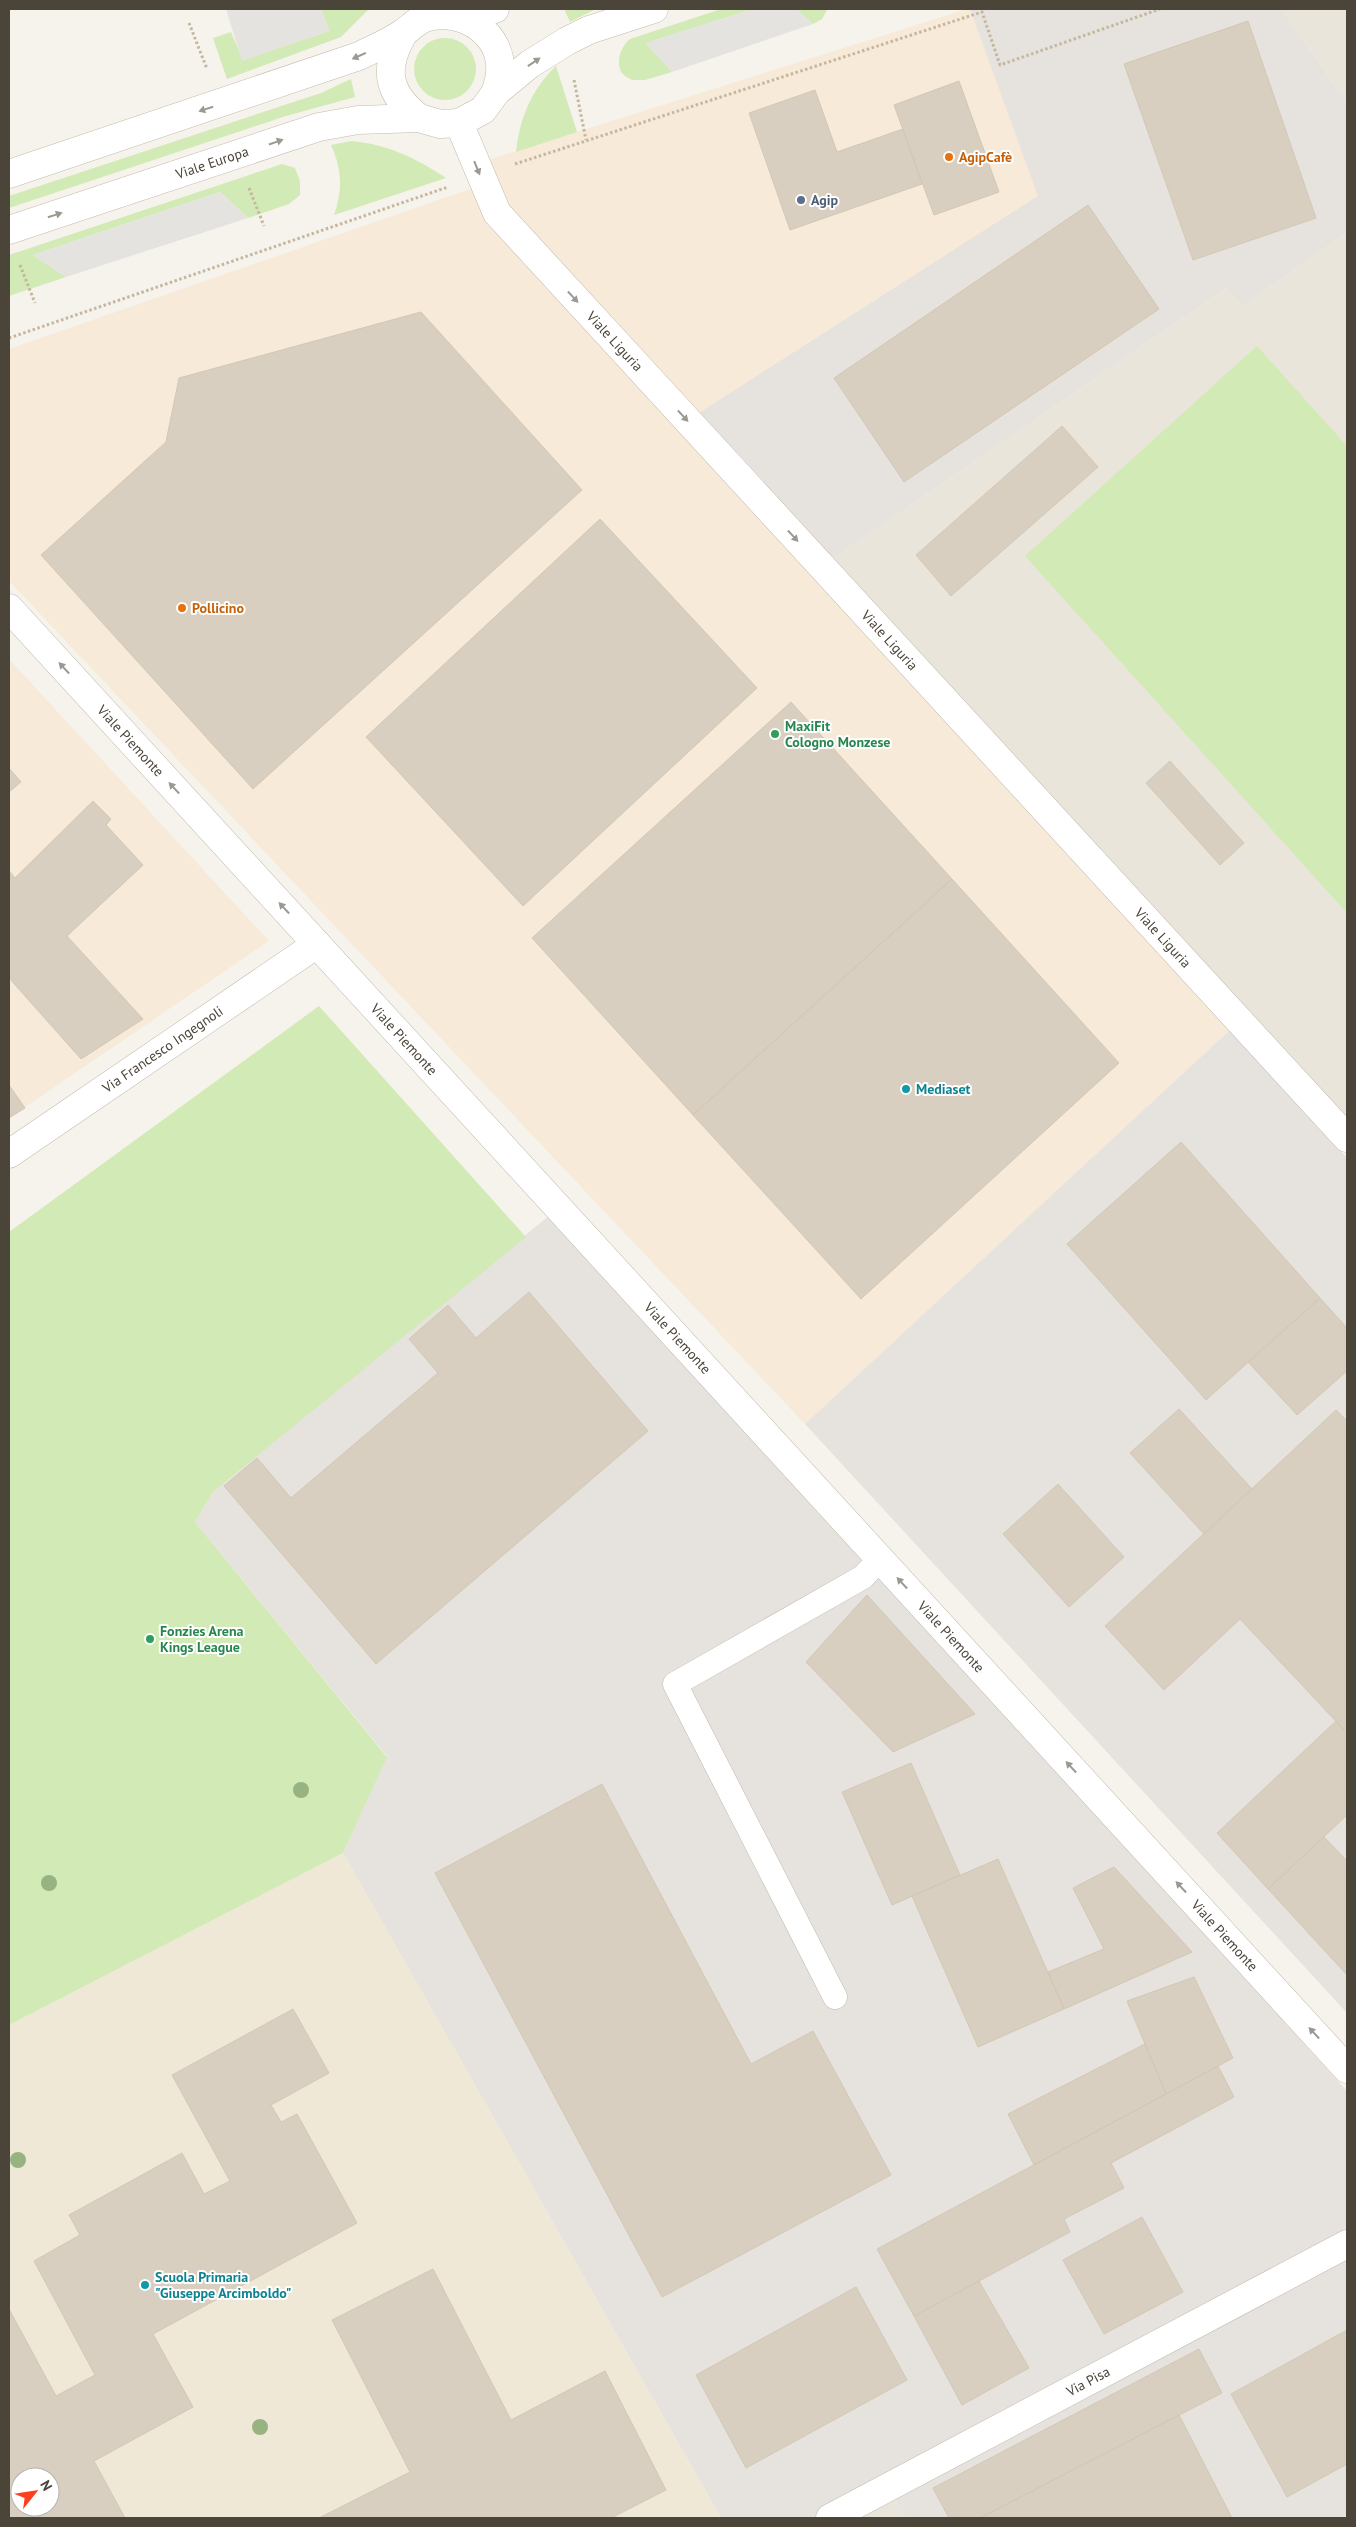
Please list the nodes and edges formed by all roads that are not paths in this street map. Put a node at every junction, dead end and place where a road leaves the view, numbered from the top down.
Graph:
1 (495, 9) edge
2 (654, 9) edge
3 (466, 18) junction
4 (403, 34) junction
5 (496, 92) junction
6 (419, 118) junction
7 (459, 123) junction
8 (9, 174) edge
9 (9, 230) edge
10 (9, 608) edge
11 (317, 944) junction
12 (1347, 1138) edge
13 (9, 1154) edge
14 (880, 1559) junction
15 (835, 1996) dead end
16 (1347, 2069) edge
17 (1347, 2244) edge
18 (830, 2518) edge

1 - 3 street, Viale Europa
5 -> 2 street, Viale Europa
3 - 4 street, Viale Europa
3 - 5 street, Viale Europa
4 - 6 street, Viale Europa
4 -> 8 street, Viale Europa
5 - 7 street, Viale Europa
6 - 7 street, Viale Europa
9 -> 6 street, Viale Europa
7 -> 12 street, Viale Liguria
11 -> 10 street, Viale Piemonte
11 - 13 street, Via Francesco Ingegnoli
11 - 14 street, Viale Piemonte
14 - 15 lane
16 -> 14 street, Viale Piemonte
17 - 18 street, Via Pisa

